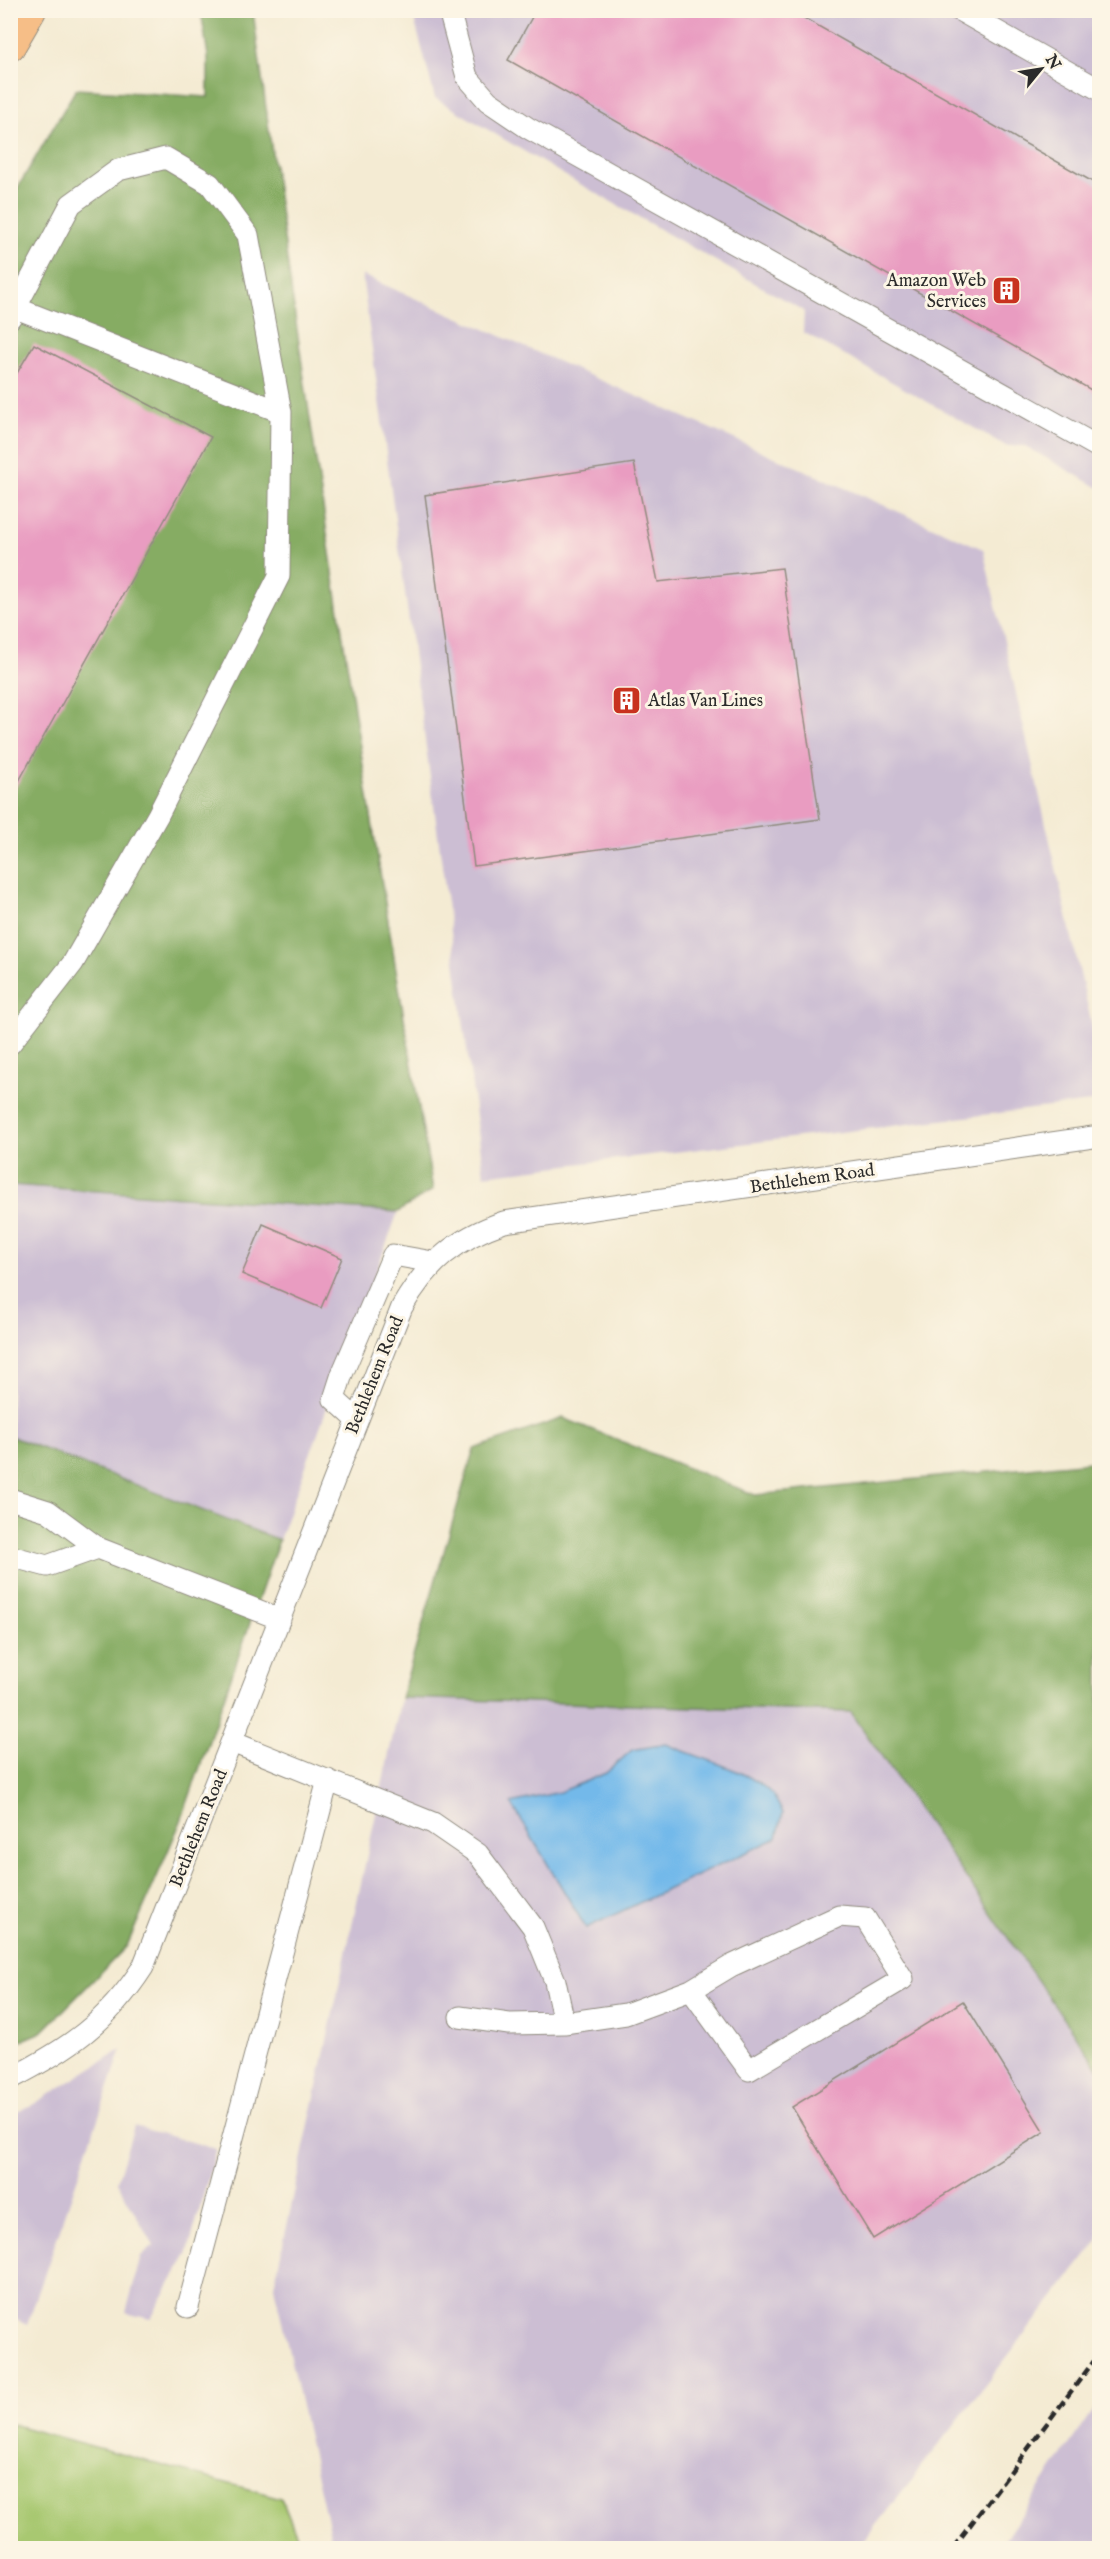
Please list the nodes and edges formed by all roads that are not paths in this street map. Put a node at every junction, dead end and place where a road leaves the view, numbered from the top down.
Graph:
1 (31, 10) edge
2 (449, 10) edge
3 (959, 10) edge
4 (10, 46) edge
5 (1100, 90) edge
6 (13, 313) edge
7 (281, 412) junction
8 (1100, 448) edge
9 (10, 1044) edge
10 (1100, 1136) edge
11 (433, 1262) junction
12 (356, 1419) junction
13 (10, 1499) edge
14 (98, 1548) junction
15 (10, 1556) edge
16 (279, 1619) junction
17 (232, 1742) junction
18 (328, 1780) junction
19 (691, 1990) junction
20 (460, 2017) dead end
21 (564, 2023) junction
22 (10, 2079) edge
23 (188, 2307) dead end

1 - 4 highway
2 - 8 street
3 - 5 street
6 - 7 street
6 - 7 street
7 - 9 street
10 - 11 street, Bethlehem Road
11 - 12 street, Bethlehem Road
11 - 12 street
12 - 16 street, Bethlehem Road
13 - 14 street
14 - 15 street
14 - 16 street
16 - 17 street, Bethlehem Road
17 - 18 street
17 - 22 street, Bethlehem Road
18 - 21 street
18 - 23 street
19 - 19 street
19 - 21 street
20 - 21 street

